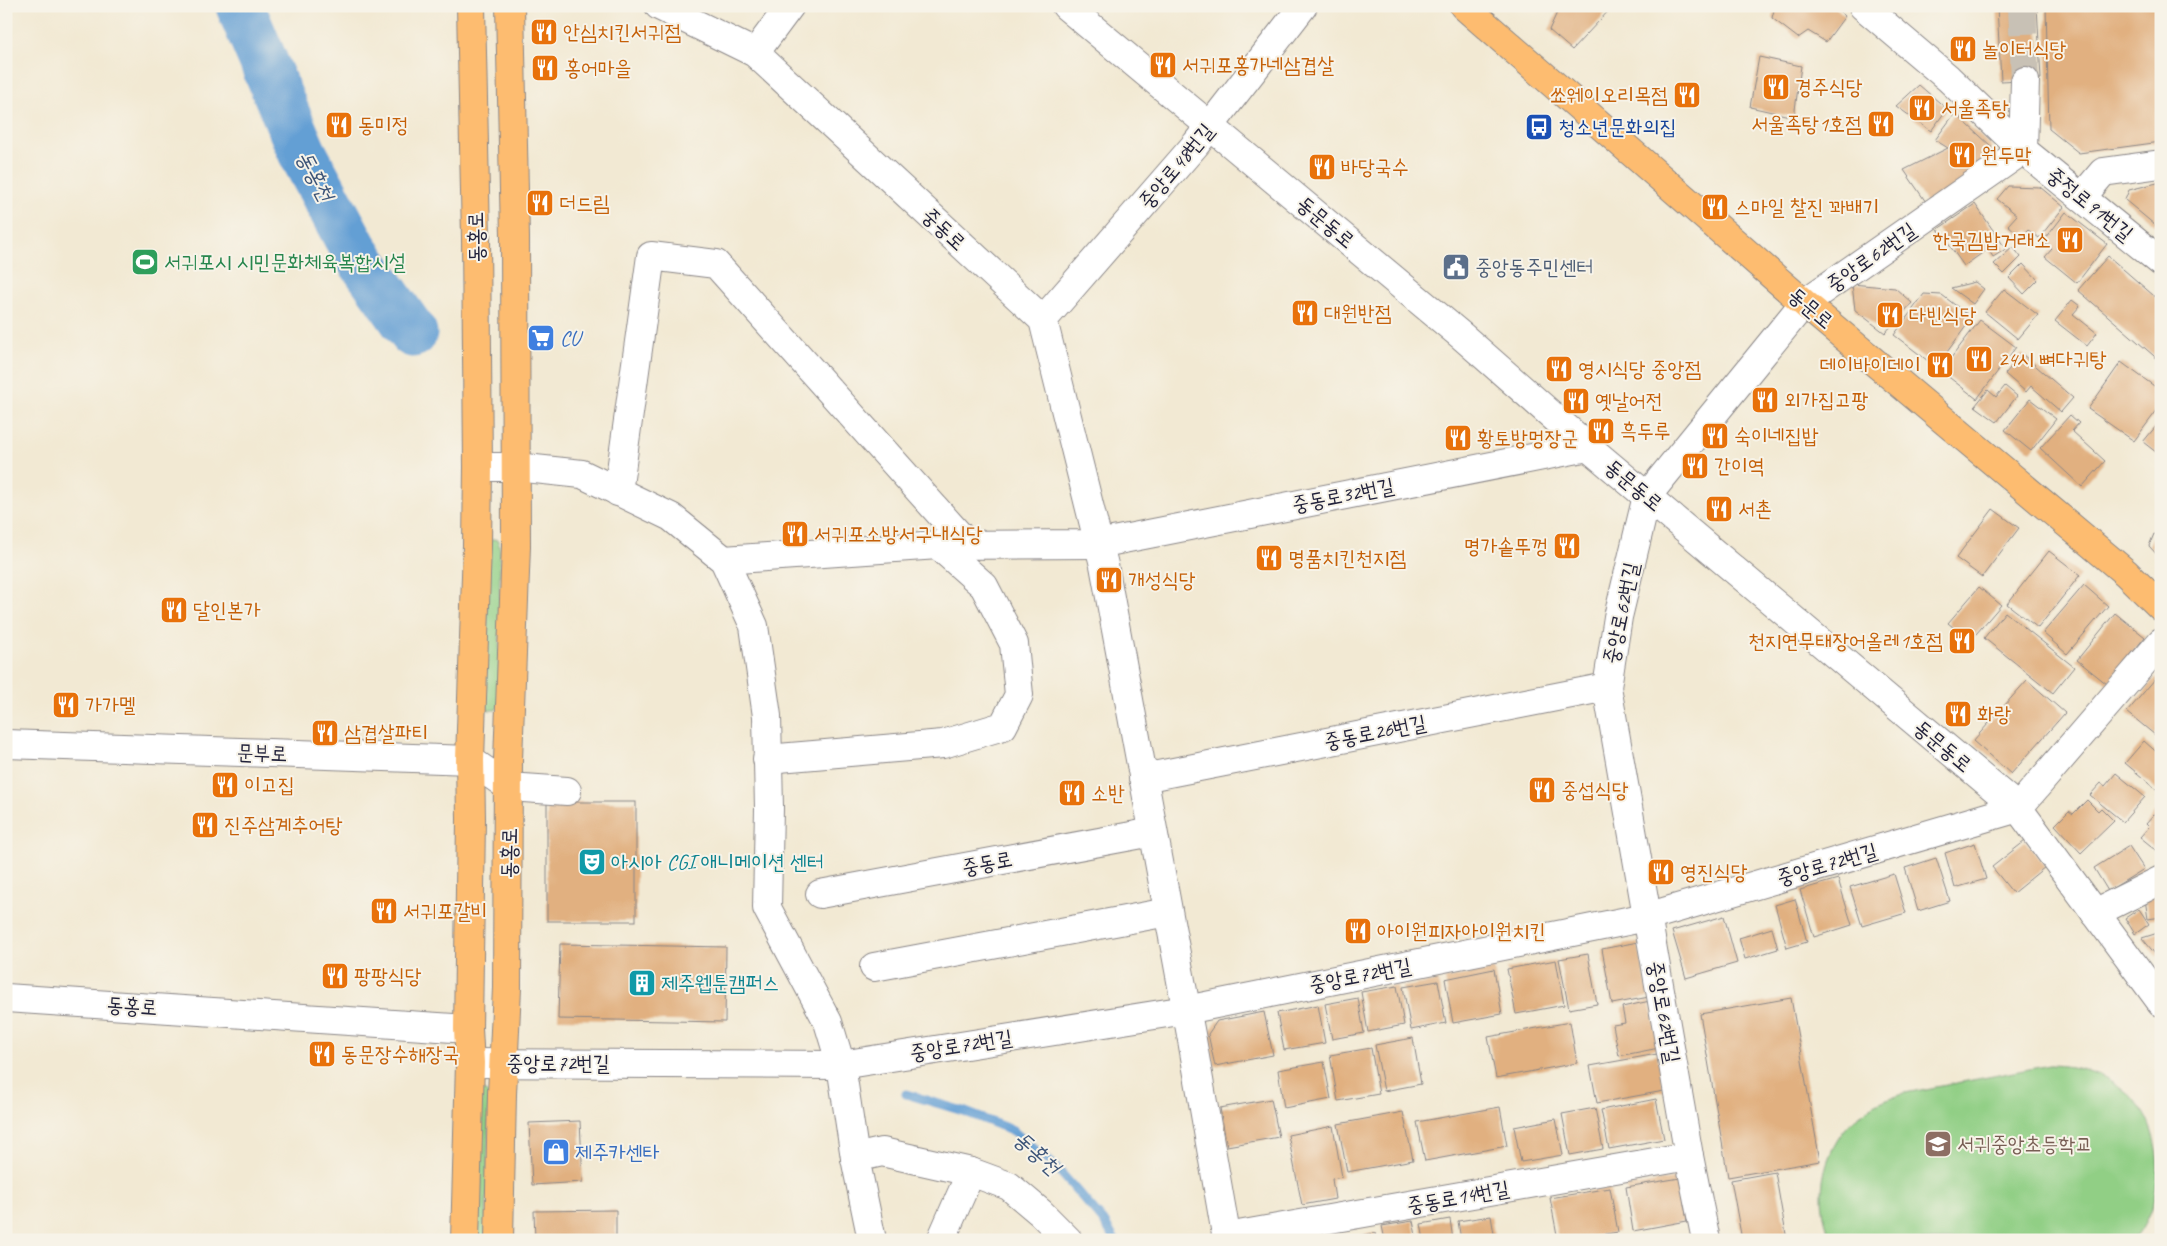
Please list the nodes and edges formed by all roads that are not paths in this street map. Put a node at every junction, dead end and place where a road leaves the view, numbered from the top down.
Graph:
1 (471, 6) edge
2 (510, 6) edge
3 (659, 6) edge
4 (790, 6) edge
5 (1066, 6) edge
6 (1303, 6) edge
7 (1464, 6) edge
8 (1863, 6) edge
9 (755, 54) junction
10 (2025, 81) tunnel mouth
11 (1210, 125) junction
12 (2024, 150) junction
13 (2161, 164) edge
14 (2082, 198) junction
15 (2161, 262) edge
16 (1804, 303) junction
17 (1043, 320) junction
18 (1588, 446) junction
19 (478, 467) junction
20 (516, 467) junction
21 (618, 492) junction
22 (1647, 496) junction
23 (1098, 544) junction
24 (938, 545) junction
25 (968, 545) junction
26 (724, 560) junction
27 (2161, 607) edge
28 (2161, 642) edge
29 (1607, 687) junction
30 (6, 744) edge
31 (768, 759) junction
32 (470, 760) junction
33 (1143, 778) junction
34 (509, 787) junction
35 (567, 791) dead end
36 (2018, 808) junction
37 (1153, 832) junction
38 (2161, 880) edge
39 (820, 894) dead end
40 (1168, 912) junction
41 (2095, 913) junction
42 (1647, 916) junction
43 (874, 967) dead end
44 (6, 998) edge
45 (2161, 1002) edge
46 (1186, 1010) junction
47 (468, 1029) junction
48 (504, 1063) junction
49 (470, 1064) junction
50 (841, 1064) junction
51 (1689, 1156) junction
52 (855, 1158) junction
53 (971, 1172) junction
54 (1227, 1239) edge
55 (465, 1240) edge
56 (499, 1240) edge
57 (872, 1240) edge
58 (941, 1240) edge
59 (1068, 1240) edge
60 (1706, 1240) edge

1 - 19 main road, 동홍로
2 - 20 main road, 동홍로
3 - 9 street, 중동로
4 - 9 street
5 - 11 street, 동문동로
6 - 11 street, 중앙로48번길
7 - 16 main road, 동문로
8 - 12 street, 중정로91번길
9 - 17 street, 중동로
10 - 12 street
11 - 17 street, 중앙로48번길
11 - 18 street, 동문동로
12 - 14 street, 중정로91번길
12 - 16 street, 중앙로62번길
13 - 14 street
14 - 15 street, 중정로91번길
16 - 22 street, 중앙로62번길
16 - 27 main road, 동문로
17 - 23 street
18 - 22 street, 동문동로
18 - 23 street, 중동로32번길
19 - 20 street
19 - 32 main road, 동홍로
20 - 21 street
20 - 34 main road, 동홍로
21 - 25 street
21 - 26 street
22 - 29 street, 중앙로62번길
22 - 36 street, 동문동로
23 - 25 street
23 - 33 street
24 - 25 street
24 - 26 street
24 - 31 street
26 - 31 street
28 - 36 street
29 - 33 street, 중동로26번길
29 - 42 street, 중앙로62번길
30 - 32 street, 문부로
31 - 50 street
32 - 34 street
32 - 47 main road, 동홍로
33 - 37 street
34 - 35 street
34 - 48 main road, 동홍로
36 - 41 street, 동문동로
36 - 42 street, 중앙로72번길
37 - 39 street, 중동로
37 - 40 street
38 - 41 street
40 - 43 street
40 - 46 street
41 - 45 street, 동문동로
42 - 46 street, 중앙로72번길
42 - 51 street, 중앙로62번길
44 - 47 street, 동홍로
46 - 50 street, 중앙로72번길
46 - 54 street
47 - 49 main road, 동홍로
48 - 49 street, 중앙로72번길
48 - 50 street, 중앙로72번길
48 - 56 main road, 동홍로
49 - 55 main road, 동홍로
50 - 52 street
51 - 54 street, 중동로14번길
51 - 60 street, 중앙로62번길
52 - 53 street
52 - 57 street
53 - 58 street
53 - 59 street

